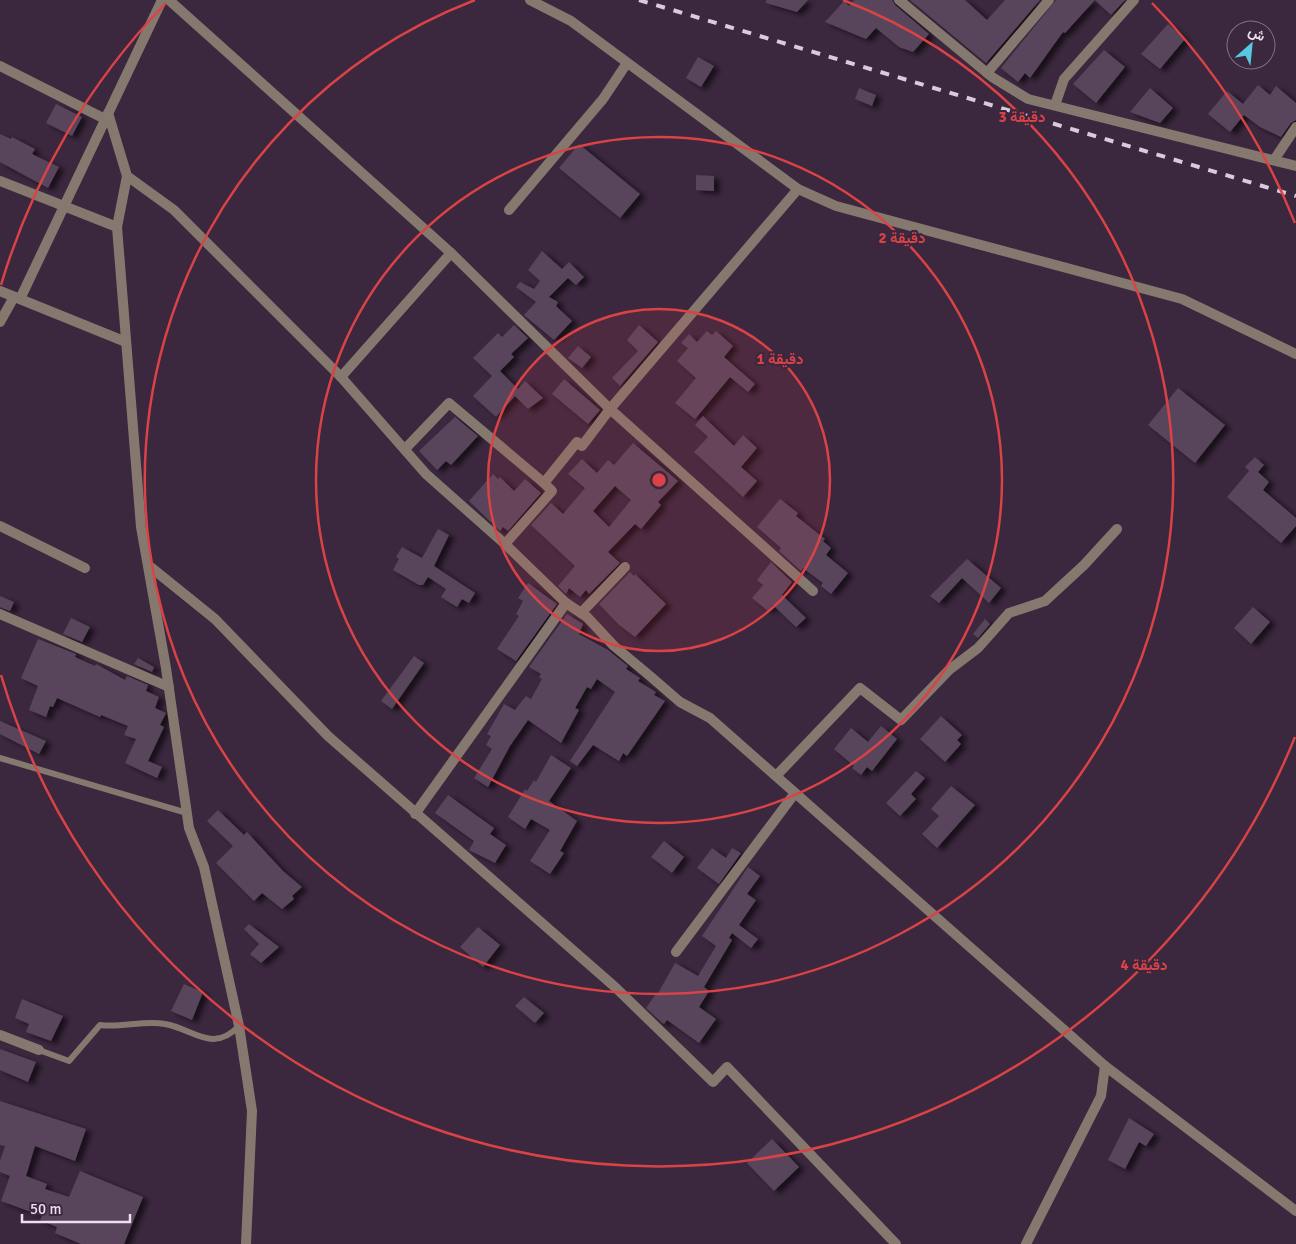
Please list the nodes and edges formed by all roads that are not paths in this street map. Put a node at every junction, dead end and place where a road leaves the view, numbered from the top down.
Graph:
1 (162, 0) edge
2 (169, 0) edge
3 (530, 0) edge
4 (899, 0) edge
5 (1049, 0) edge
6 (1134, 0) edge
7 (627, 63) junction
8 (0, 66) edge
9 (987, 73) junction
10 (1055, 105) junction
11 (106, 116) junction
12 (1296, 127) edge
13 (1274, 160) junction
14 (1296, 166) edge
15 (127, 176) junction
16 (0, 181) edge
17 (798, 189) junction
18 (65, 207) junction
19 (509, 210) dead end
20 (117, 226) junction
21 (451, 253) junction
22 (0, 291) edge
23 (17, 298) junction
24 (0, 322) edge
25 (126, 342) junction
26 (1296, 354) edge
27 (341, 377) junction
28 (610, 410) junction
29 (405, 449) junction
30 (544, 482) junction
31 (0, 526) edge
32 (1117, 529) dead end
33 (505, 544) junction
34 (148, 566) junction
35 (625, 567) dead end
36 (85, 568) dead end
37 (813, 591) dead end
38 (566, 603) junction
39 (581, 613) junction
40 (0, 614) edge
41 (169, 687) junction
42 (0, 758) edge
43 (776, 776) junction
44 (795, 792) junction
45 (187, 813) junction
46 (416, 814) junction
47 (676, 952) dead end
48 (239, 1026) junction
49 (0, 1035) edge
50 (39, 1050) joint
51 (1105, 1066) junction
52 (1296, 1211) edge
53 (246, 1244) edge
54 (896, 1244) edge
55 (1026, 1244) edge

1 - 11 street
2 - 21 street
3 - 7 street
4 - 9 street
5 - 9 street
6 - 10 street
7 - 17 street
7 - 19 street
8 - 11 street
9 - 10 street
10 - 13 street
11 - 15 street
11 - 18 street
12 - 13 street
13 - 14 street
15 - 20 street
15 - 27 street
16 - 18 street
17 - 26 street
17 - 28 street
18 - 20 street
18 - 23 street
20 - 25 street
21 - 27 street
21 - 28 street
22 - 23 street
23 - 24 street
23 - 25 street
25 - 34 street
27 - 29 street
28 - 30 street
28 - 37 street
29 - 30 street
29 - 33 street
30 - 33 street
31 - 36 street
32 - 43 street
33 - 38 street
34 - 41 street
34 - 46 street
35 - 39 street
38 - 39 street
38 - 46 street
39 - 43 street
40 - 41 street
41 - 45 street
42 - 45 lane
43 - 44 street
44 - 47 street
44 - 51 street
45 - 48 street
46 - 54 street
48 - 50 lane
48 - 53 street
49 - 50 street
51 - 52 street
51 - 55 street

